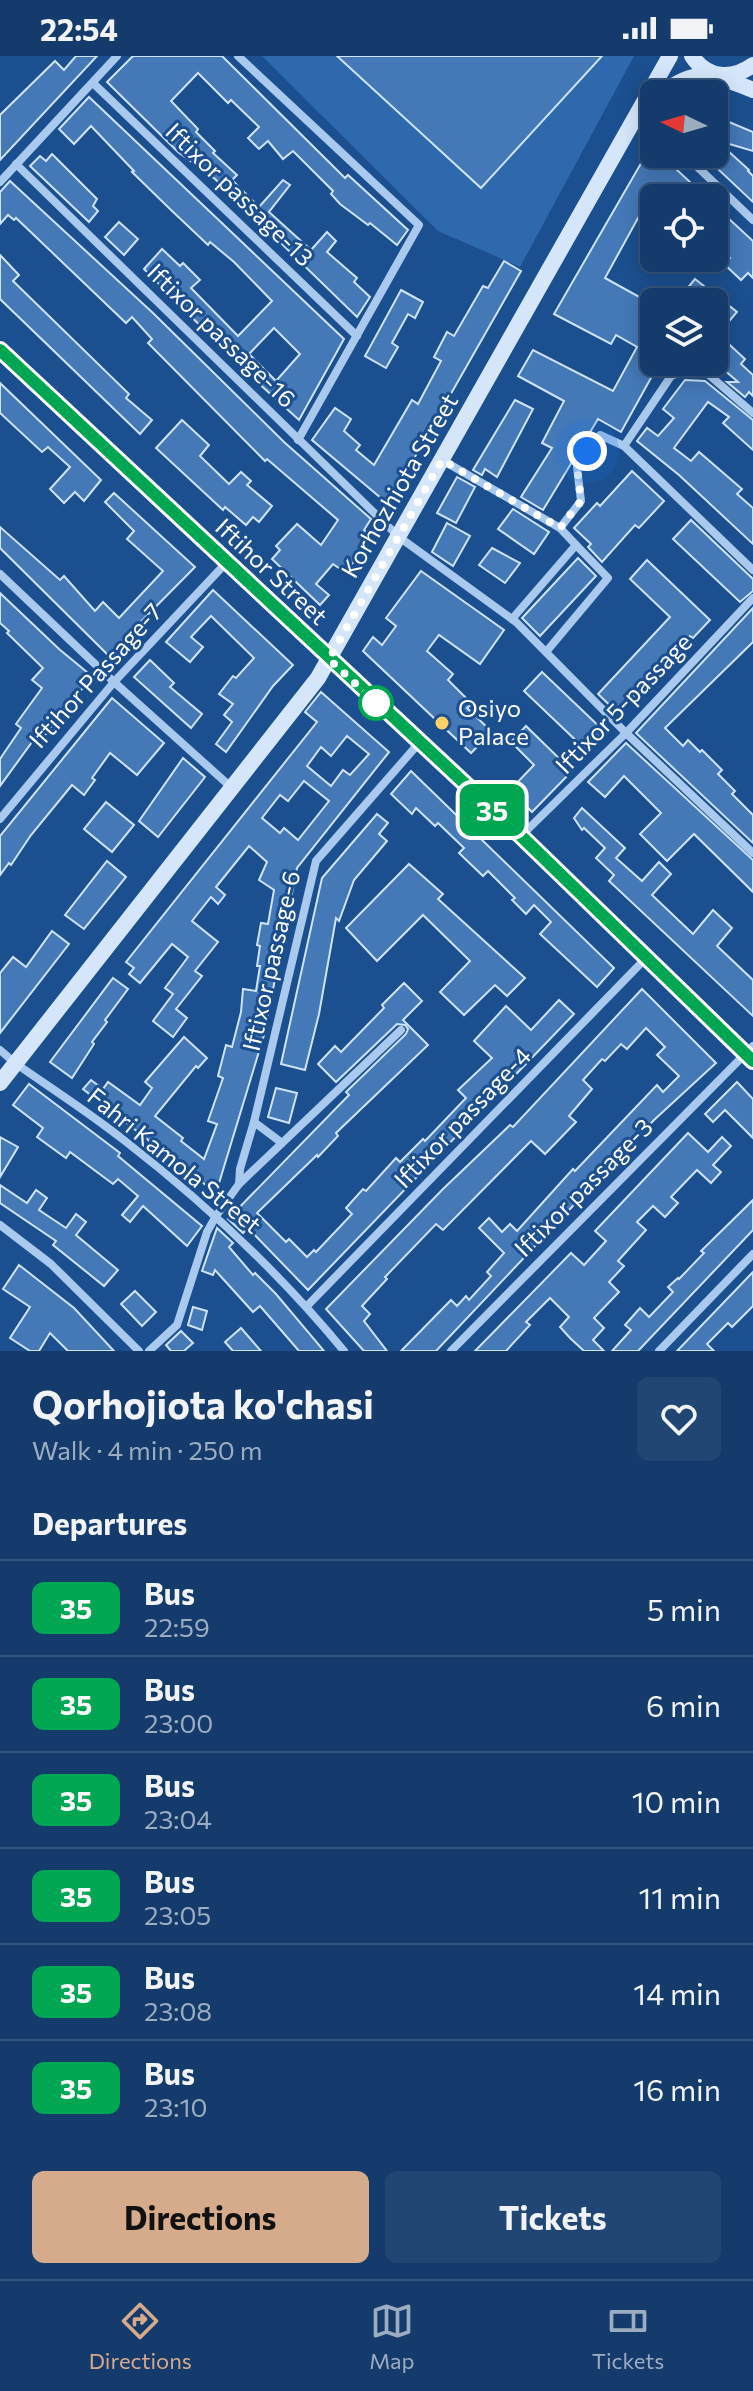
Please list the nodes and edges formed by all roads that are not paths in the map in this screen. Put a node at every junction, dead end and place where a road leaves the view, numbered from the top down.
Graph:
1 (117, 56) edge
2 (238, 56) edge
3 (670, 56) edge
4 (692, 56) edge
5 (753, 65) edge
6 (718, 75) junction
7 (660, 80) edge
8 (683, 80) edge
9 (93, 83) junction
10 (753, 90) edge
11 (640, 124) edge
12 (16, 164) junction
13 (699, 168) edge
14 (0, 182) edge
15 (753, 220) edge
16 (357, 336) junction
17 (0, 350) edge
18 (753, 413) edge
19 (298, 440) junction
20 (624, 446) junction
21 (442, 460) junction
22 (560, 528) junction
23 (399, 537) junction
24 (576, 545) junction
25 (226, 563) junction
26 (753, 570) edge
27 (0, 574) edge
28 (753, 598) edge
29 (512, 619) junction
30 (546, 652) junction
31 (329, 659) junction
32 (114, 682) junction
33 (626, 733) junction
34 (419, 743) junction
35 (232, 788) junction
36 (0, 819) edge
37 (521, 836) junction
38 (753, 853) edge
39 (647, 957) junction
40 (401, 1030) dead end
41 (0, 1050) edge
42 (750, 1053) edge
43 (15, 1063) junction
44 (0, 1083) edge
45 (254, 1122) junction
46 (282, 1143) junction
47 (239, 1184) junction
48 (216, 1216) junction
49 (0, 1225) edge
50 (753, 1254) edge
51 (307, 1306) junction
52 (139, 1351) edge
53 (149, 1351) edge
54 (344, 1351) edge
55 (451, 1351) edge
56 (659, 1351) edge

1 - 9 street
2 - 16 street
3 - 7 street, Korhozhiota Street
4 - 6 street
5 - 6 street
6 - 8 street
6 - 10 street
9 - 12 street
9 - 16 street, Iftixor passage-13
11 - 21 street, Korhozhiota Street
12 - 14 street
12 - 19 street, Iftixor passage-16
13 - 15 street
16 - 19 street
17 - 25 street, Iftihor Street
18 - 20 street
19 - 23 street, Iftixor passage-16
20 - 22 street
20 - 26 street
21 - 22 street
21 - 23 street, Korhozhiota Street
22 - 24 street
23 - 29 street, Iftixor passage-16
23 - 31 street, Korhozhiota Street
24 - 29 street
24 - 30 street
25 - 31 street, Iftihor Street
25 - 32 street, Iftihor Passage-7
27 - 32 street
28 - 33 street, Iftixor 5-passage
29 - 30 street, Iftixor passage-16
30 - 33 street, Iftixor passage-16
31 - 34 street, Iftihor Street
31 - 35 street, Korhozhiota Street
32 - 35 street
32 - 36 street, Iftihor Passage-7
33 - 37 street, Iftixor 5-passage
33 - 38 street, Iftixor passage-16
34 - 37 street, Iftihor Street
34 - 45 street, Iftixor passage-6
35 - 43 street, Korhozhiota Street
37 - 39 street, Iftihor Street
39 - 42 street, Iftihor Street
39 - 51 street, Iftixor passage-4
40 - 46 street
41 - 43 street, Fahri Kamola Street
42 - 55 street, Iftixor passage-3
43 - 44 street, Korhozhiota Street
43 - 48 street, Fahri Kamola Street
45 - 46 street
45 - 47 street, Iftixor passage-6
46 - 47 street
47 - 48 street, Iftixor passage-6
48 - 51 street, Fahri Kamola Street
48 - 53 street, Iftixor passage-6
49 - 52 street
50 - 56 street
51 - 54 street, Fahri Kamola Street

